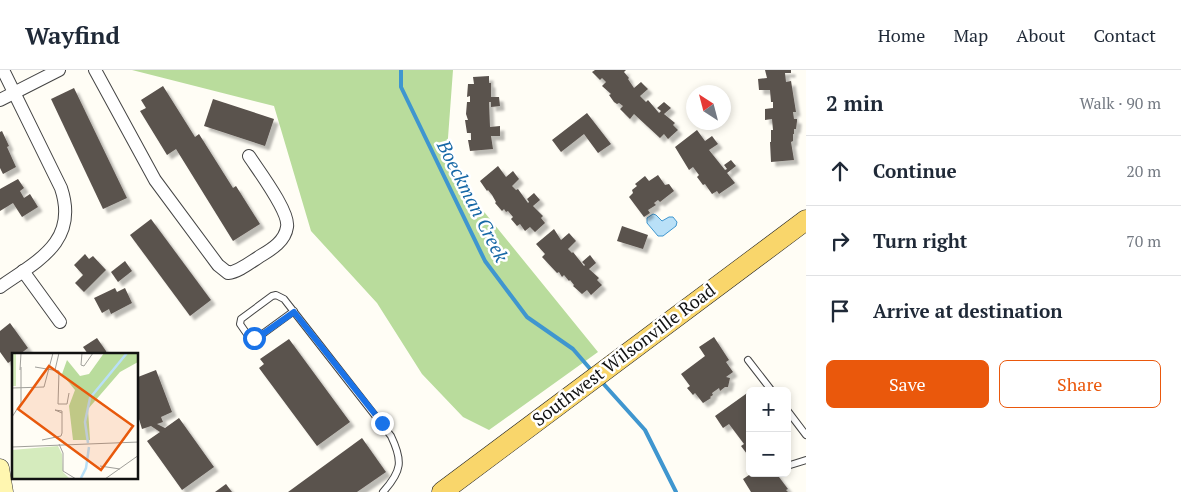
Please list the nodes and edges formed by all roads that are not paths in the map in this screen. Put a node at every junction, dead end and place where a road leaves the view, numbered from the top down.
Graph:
1 (3, 70) edge
2 (95, 70) edge
3 (55, 71) edge
4 (14, 94) junction
5 (0, 100) edge
6 (249, 156) dead end
7 (806, 220) edge
8 (23, 271) junction
9 (0, 287) edge
10 (294, 312) junction
11 (60, 322) dead end
12 (748, 360) dead end
13 (769, 387) edge
14 (791, 415) edge
15 (806, 435) edge
16 (806, 460) edge
17 (791, 465) edge
18 (0, 468) edge
19 (4, 492) edge
20 (383, 492) edge
21 (442, 492) edge

1 - 4 street
2 - 6 street
3 - 4 street
4 - 5 street
4 - 8 street
7 - 21 main road, Southwest Wilsonville Road
8 - 9 street
8 - 11 street
10 - 10 lane
10 - 20 lane
12 - 13 lane
14 - 15 lane
16 - 17 lane
18 - 19 main road

